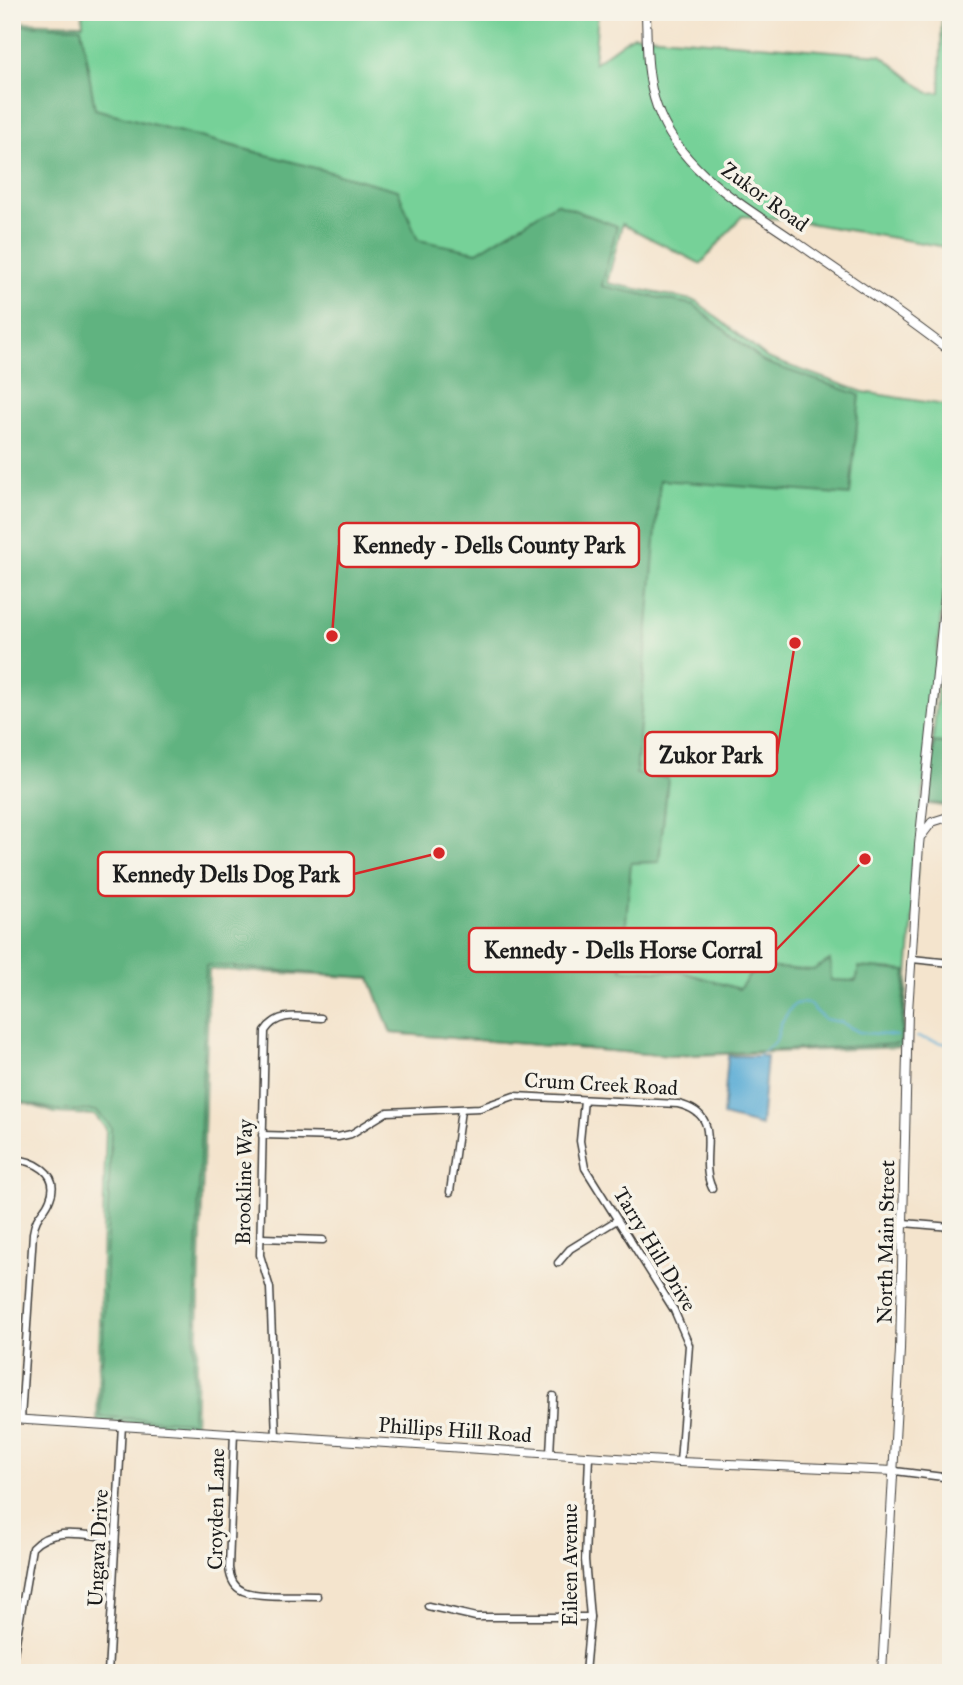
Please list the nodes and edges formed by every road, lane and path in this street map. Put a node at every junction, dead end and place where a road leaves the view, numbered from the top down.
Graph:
1 (646, 12) edge
2 (951, 352) edge
3 (951, 541) edge
4 (923, 812) junction
5 (951, 815) edge
6 (919, 845) junction
7 (912, 959) junction
8 (951, 963) edge
9 (321, 1018) dead end
10 (584, 1100) junction
11 (461, 1110) junction
12 (262, 1135) junction
13 (12, 1159) edge
14 (712, 1188) dead end
15 (450, 1192) dead end
16 (617, 1220) junction
17 (904, 1223) junction
18 (951, 1227) edge
19 (261, 1238) junction
20 (323, 1240) dead end
21 (558, 1263) dead end
22 (553, 1396) dead end
23 (17, 1419) edge
24 (122, 1425) junction
25 (234, 1432) junction
26 (276, 1436) junction
27 (550, 1454) junction
28 (589, 1456) junction
29 (680, 1462) junction
30 (895, 1471) junction
31 (951, 1478) edge
32 (115, 1538) junction
33 (317, 1596) dead end
34 (428, 1606) dead end
35 (590, 1617) junction
36 (12, 1665) edge
37 (108, 1673) edge
38 (585, 1673) edge
39 (882, 1673) edge

1 - 2 street, Zukor Road
3 - 4 street
4 - 5 street
4 - 6 street, North Main Street
5 - 6 street
6 - 7 street, North Main Street
7 - 8 street
7 - 17 street, North Main Street
9 - 12 street, Brookline Way
10 - 11 street, Crum Creek Road
10 - 14 street, Crum Creek Road
10 - 16 street, Tarry Hill Drive
11 - 12 street, Crum Creek Road
11 - 15 street
12 - 19 street, Brookline Way
13 - 23 street
16 - 21 street
16 - 29 street, Tarry Hill Drive
17 - 18 street
17 - 30 street, North Main Street
19 - 20 street
19 - 26 street, Brookline Way
22 - 27 street
23 - 24 street, Phillips Hill Road
24 - 25 street, Phillips Hill Road
24 - 32 street, Ungava Drive
25 - 26 street, Phillips Hill Road
25 - 33 street, Croyden Lane
26 - 27 street, Phillips Hill Road
27 - 28 street, Phillips Hill Road
28 - 29 street, Phillips Hill Road
28 - 35 street, Eileen Avenue
29 - 30 street, Phillips Hill Road
30 - 31 street
30 - 39 street, North Main Street
32 - 36 street
32 - 37 street, Ungava Drive
34 - 35 street
35 - 38 street, Eileen Avenue

